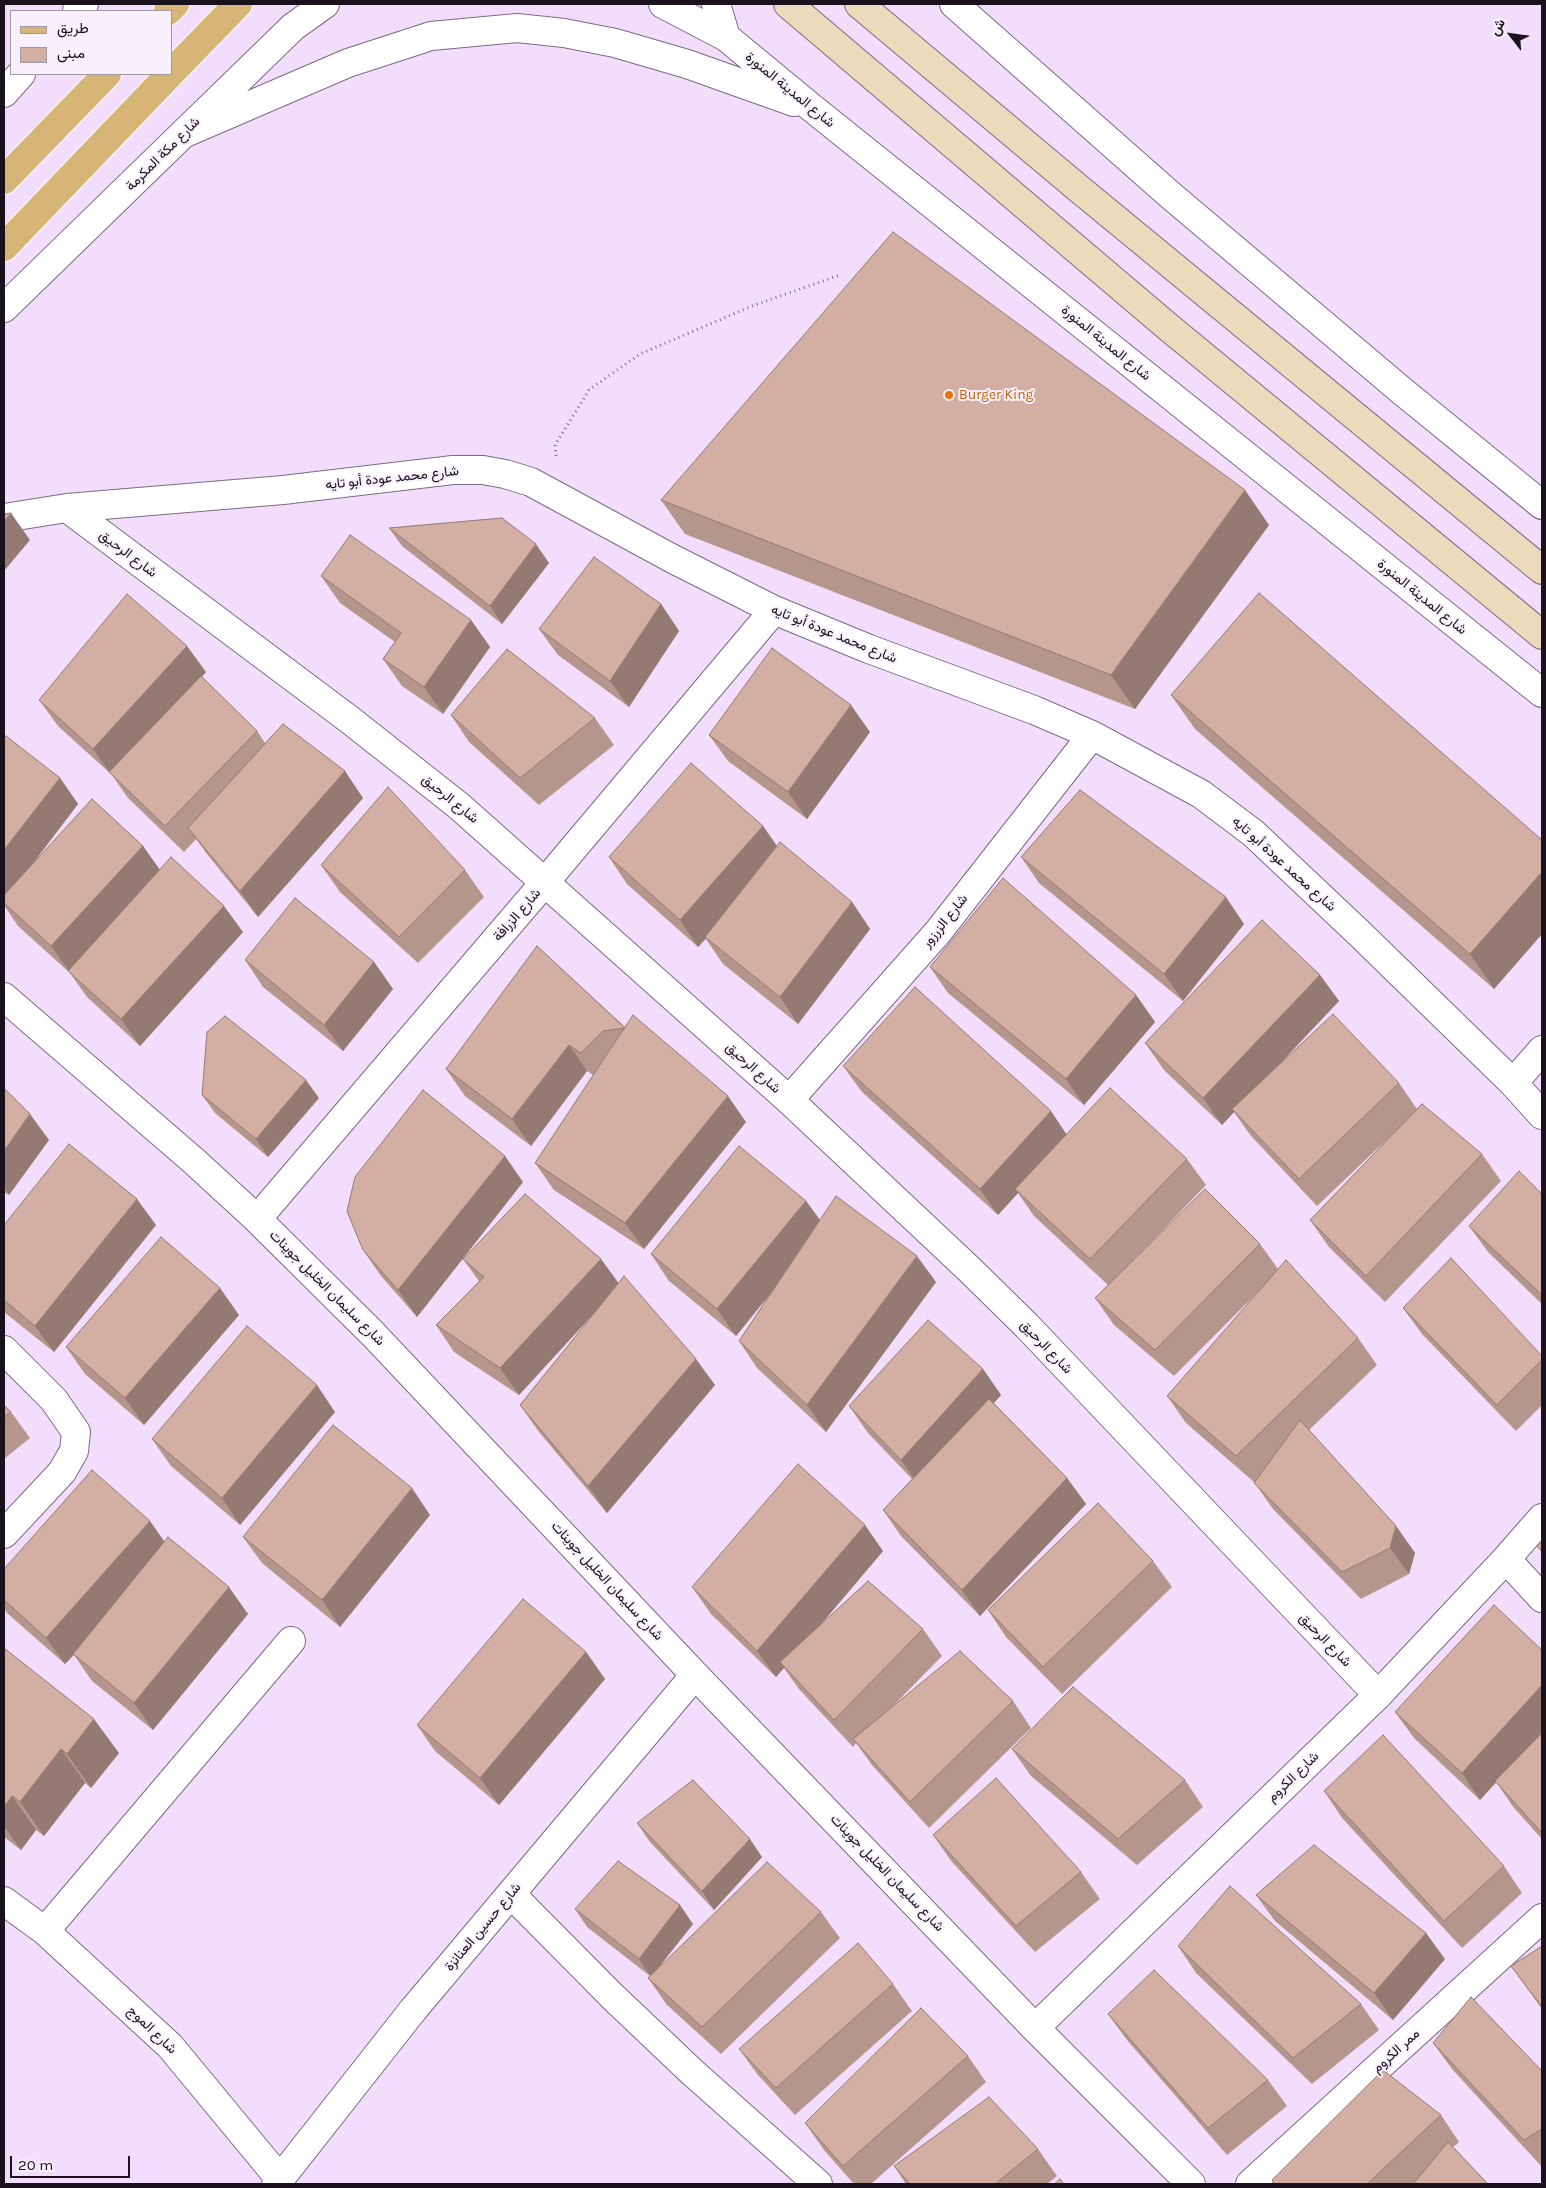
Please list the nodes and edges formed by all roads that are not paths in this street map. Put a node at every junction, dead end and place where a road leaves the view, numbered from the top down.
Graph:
1 (238, 4) edge
2 (325, 4) edge
3 (664, 4) edge
4 (716, 4) edge
5 (788, 4) edge
6 (859, 4) edge
7 (954, 4) edge
8 (295, 16) edge
9 (726, 37) junction
10 (172, 72) edge
11 (20, 75) edge
12 (106, 75) edge
13 (169, 75) edge
14 (4, 93) edge
15 (812, 108) junction
16 (183, 134) junction
17 (4, 180) edge
18 (4, 247) edge
19 (4, 308) edge
20 (1542, 505) edge
21 (67, 508) junction
22 (4, 518) edge
23 (1542, 570) edge
24 (774, 610) junction
25 (1542, 635) edge
26 (1542, 693) edge
27 (1092, 735) junction
28 (545, 882) junction
29 (4, 997) edge
30 (1542, 1050) edge
31 (1513, 1083) junction
32 (789, 1100) junction
33 (1542, 1115) edge
34 (257, 1219) junction
35 (4, 1350) edge
36 (1542, 1518) edge
37 (4, 1534) edge
38 (1506, 1559) junction
39 (1542, 1598) edge
40 (290, 1641) dead end
41 (696, 1675) junction
42 (1378, 1695) junction
43 (511, 1894) junction
44 (4, 1901) edge
45 (1542, 1918) edge
46 (45, 1931) junction
47 (1035, 2028) junction
48 (278, 2182) edge
49 (818, 2184) edge
50 (1190, 2184) edge
51 (1250, 2184) edge

1 - 10 main road
2 - 8 street, شارع مكة المكرمة
3 - 9 street, شارع المدينة المنورة
4 - 9 street
5 - 25 main road
6 - 23 main road
7 - 20 street
8 - 16 street, شارع مكة المكرمة
9 - 15 street, شارع المدينة المنورة
11 - 14 street
12 - 17 main road
13 - 18 main road
15 - 16 street
15 - 26 street, شارع المدينة المنورة
16 - 19 street, شارع مكة المكرمة
21 - 22 street, شارع محمد عودة أبو تايه
21 - 24 street, شارع محمد عودة أبو تايه
21 - 28 street, شارع الرحيق
24 - 27 street, شارع محمد عودة أبو تايه
24 - 28 street, شارع الزرافة
27 - 31 street, شارع محمد عودة أبو تايه
27 - 32 street, شارع الزرزور
28 - 32 street, شارع الرحيق
28 - 34 street, شارع الزرافة
29 - 34 street, شارع سليمان الخليل جوينات
30 - 31 street
31 - 33 street, شارع محمد عودة أبو تايه
32 - 42 street, شارع الرحيق
34 - 41 street, شارع سليمان الخليل جوينات
35 - 37 street
36 - 38 street, شارع الكروم
38 - 39 street
38 - 42 street, شارع الكروم
40 - 46 street
41 - 43 street, شارع حسين العنانزة
41 - 47 street, شارع سليمان الخليل جوينات
42 - 47 street, شارع الكروم
43 - 48 street, شارع حسين العنانزة
43 - 49 street
44 - 46 street, شارع الموج
45 - 51 street, ممر الكروم
46 - 48 street, شارع الموج
47 - 50 street, شارع سليمان الخليل جوينات

